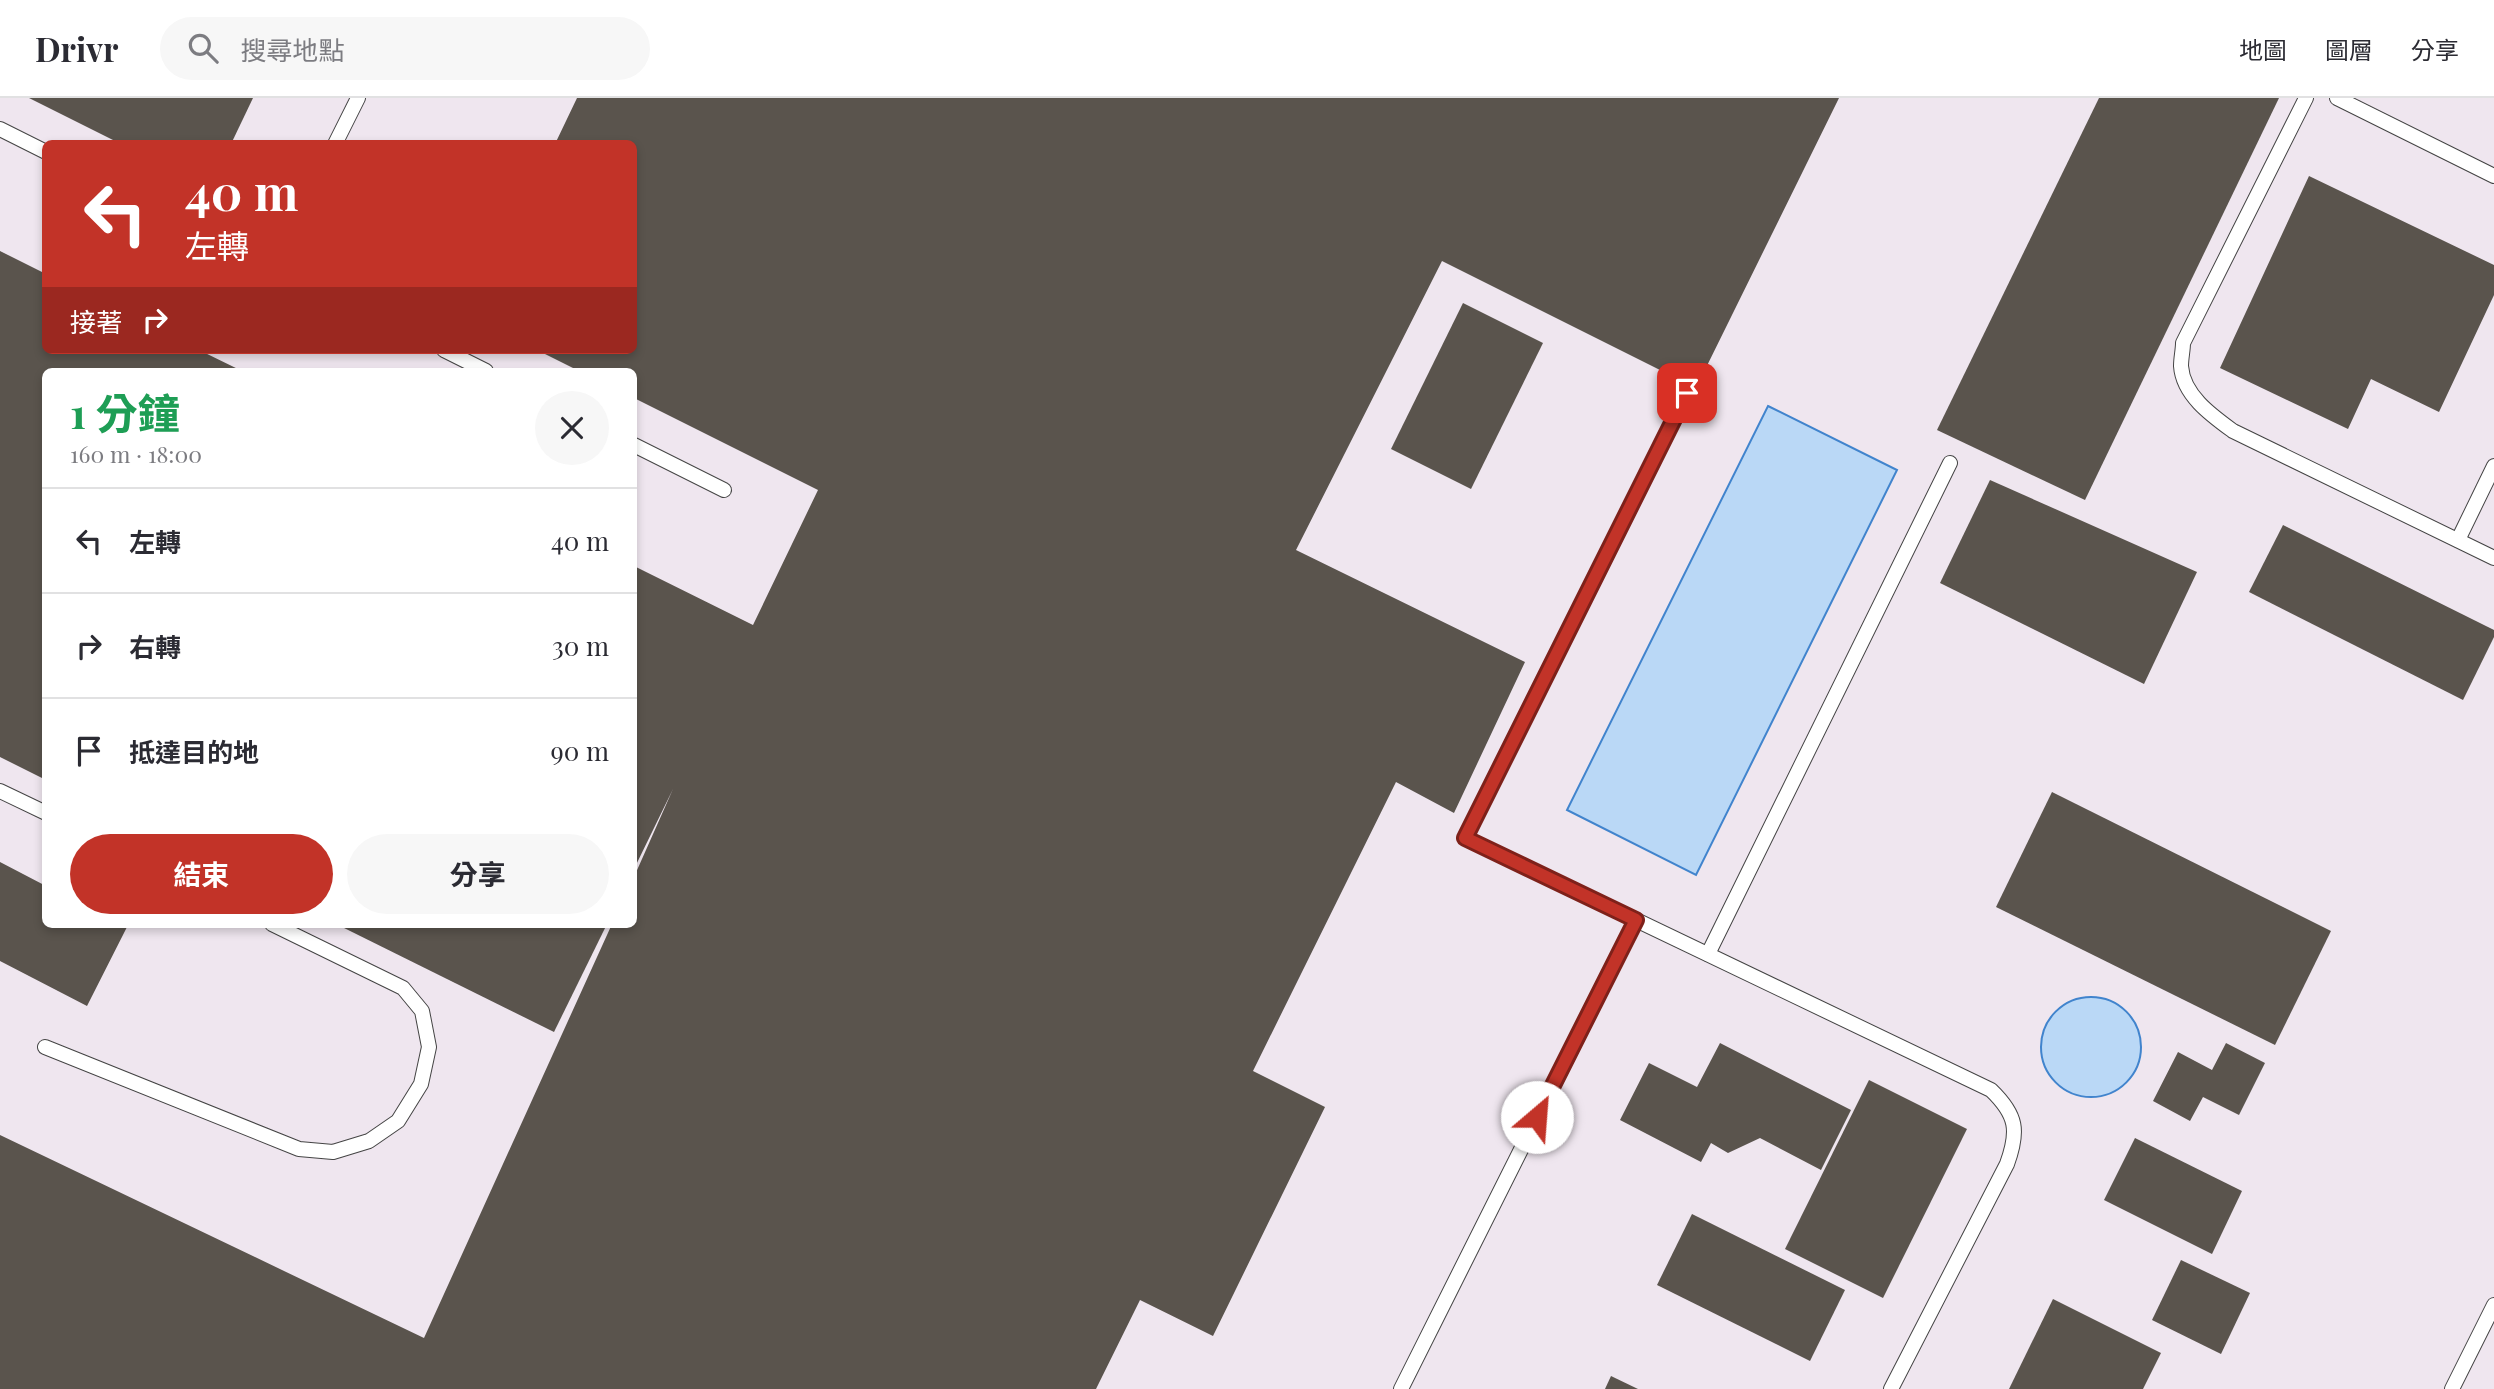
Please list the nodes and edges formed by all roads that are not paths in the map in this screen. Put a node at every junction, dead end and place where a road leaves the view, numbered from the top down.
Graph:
1 (358, 98) edge
2 (2306, 98) edge
3 (2337, 98) edge
4 (0, 129) edge
5 (337, 140) edge
6 (42, 150) edge
7 (2494, 176) edge
8 (452, 354) edge
9 (480, 368) edge
10 (1687, 393) dead end
11 (637, 446) edge
12 (1950, 463) dead end
13 (2494, 466) edge
14 (724, 490) dead end
15 (2458, 540) junction
16 (2494, 558) edge
17 (0, 791) edge
18 (42, 811) edge
19 (1636, 920) junction
20 (280, 928) edge
21 (1708, 954) junction
22 (45, 1046) dead end
23 (2494, 1305) edge
24 (1401, 1389) edge
25 (1891, 1389) edge
26 (2452, 1389) edge

1 - 5 lane
2 - 15 lane
3 - 7 lane
4 - 6 lane
8 - 9 lane
10 - 19 lane
11 - 14 lane
12 - 21 lane
13 - 15 lane
15 - 16 lane
17 - 18 lane
19 - 21 lane
19 - 24 lane
20 - 22 lane
21 - 25 lane
23 - 26 lane

